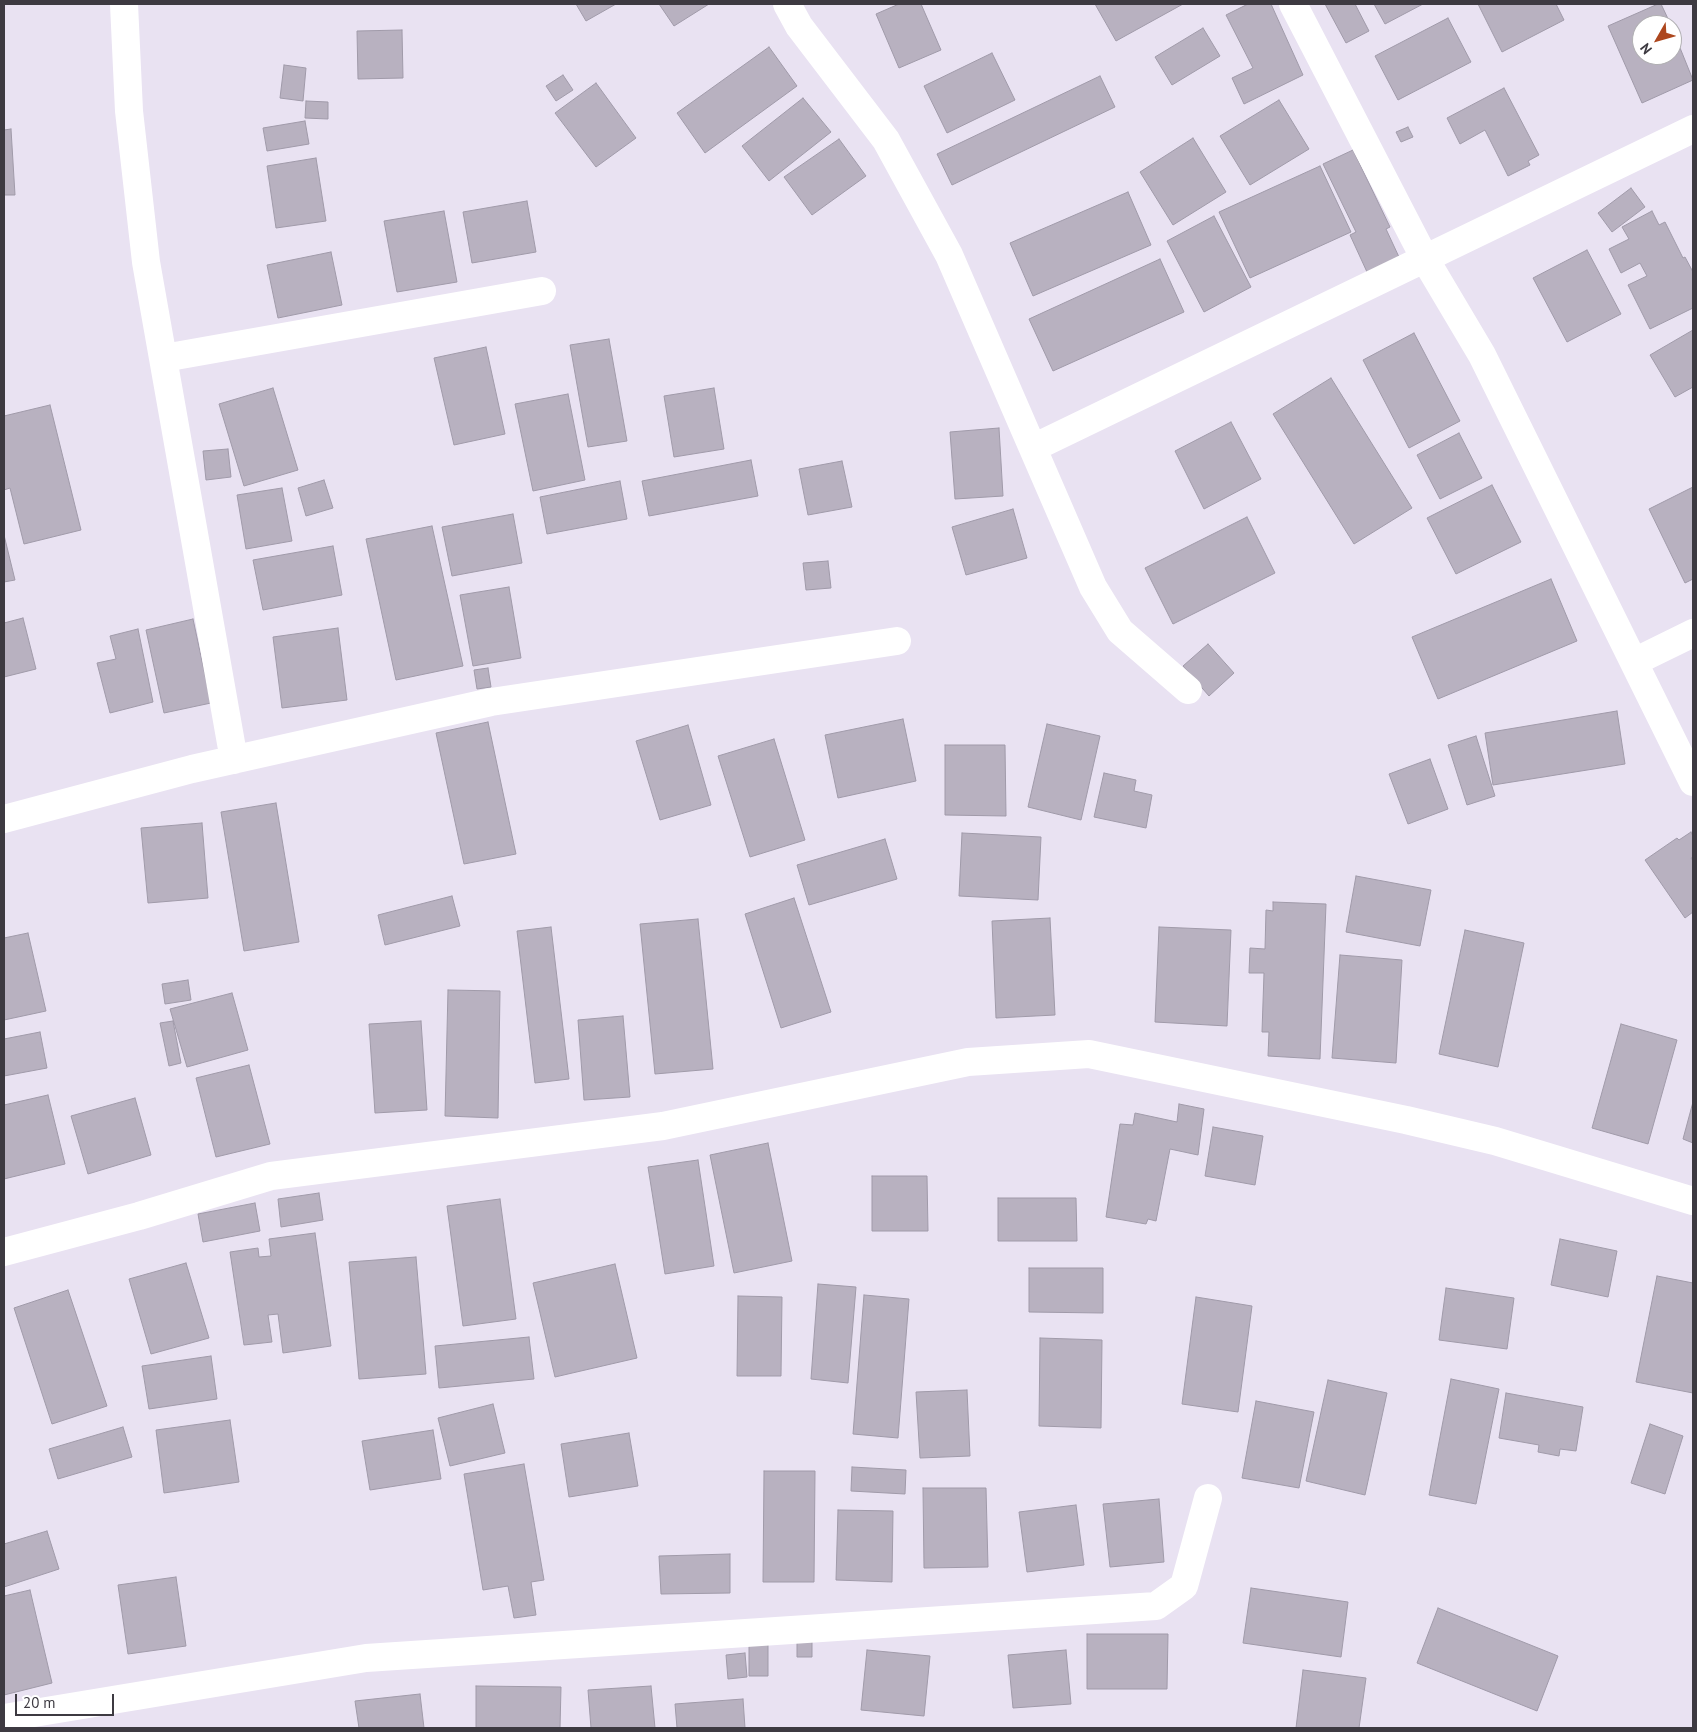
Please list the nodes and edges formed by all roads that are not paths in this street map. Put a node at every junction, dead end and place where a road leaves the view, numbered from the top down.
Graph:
1 (124, 4) edge
2 (787, 4) edge
3 (1292, 4) edge
4 (1693, 129) edge
5 (1425, 259) junction
6 (542, 291) dead end
7 (164, 358) junction
8 (1033, 448) junction
9 (1693, 633) edge
10 (897, 641) dead end
11 (1634, 662) junction
12 (1188, 690) dead end
13 (234, 760) junction
14 (1693, 782) edge
15 (4, 819) edge
16 (1693, 1201) edge
17 (4, 1252) edge
18 (1208, 1498) dead end
19 (4, 1718) edge

1 - 7 street
2 - 8 street
3 - 5 street
4 - 5 street
5 - 8 street
5 - 11 street
6 - 7 street
7 - 13 street
8 - 12 street
9 - 11 street
10 - 13 street
11 - 14 street
13 - 15 street
16 - 17 street
18 - 19 street

